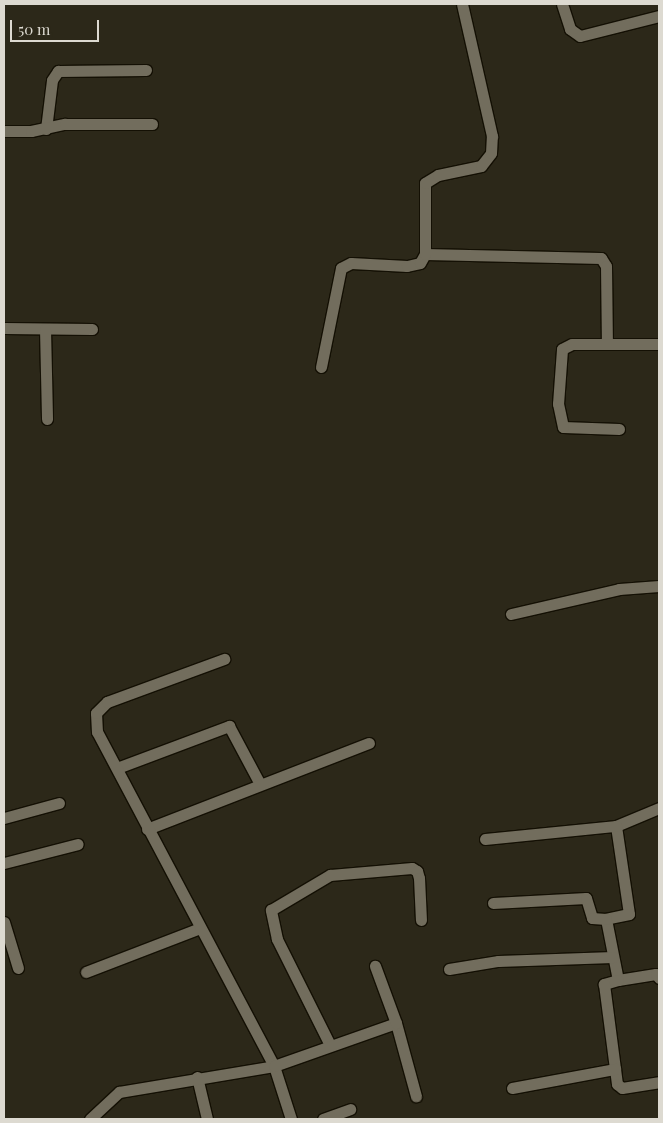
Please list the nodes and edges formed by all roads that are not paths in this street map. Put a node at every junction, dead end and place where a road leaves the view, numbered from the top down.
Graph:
1 (462, 4) edge
2 (562, 4) edge
3 (659, 16) edge
4 (146, 70) dead end
5 (152, 124) dead end
6 (46, 129) junction
7 (4, 131) edge
8 (424, 254) junction
9 (4, 328) edge
10 (45, 329) junction
11 (92, 329) dead end
12 (608, 344) junction
13 (659, 344) edge
14 (321, 367) dead end
15 (48, 419) dead end
16 (619, 429) dead end
17 (659, 586) edge
18 (511, 614) dead end
19 (224, 659) dead end
20 (368, 743) dead end
21 (117, 768) junction
22 (260, 784) junction
23 (59, 803) dead end
24 (659, 808) edge
25 (4, 818) edge
26 (616, 826) junction
27 (147, 829) junction
28 (485, 839) dead end
29 (78, 844) dead end
30 (4, 863) edge
31 (493, 903) dead end
32 (606, 919) junction
33 (420, 920) dead end
34 (4, 922) edge
35 (200, 928) junction
36 (613, 957) junction
37 (375, 966) dead end
38 (18, 968) dead end
39 (449, 969) dead end
40 (86, 972) dead end
41 (659, 978) edge
42 (618, 980) junction
43 (396, 1023) junction
44 (330, 1046) junction
45 (274, 1066) junction
46 (615, 1069) junction
47 (197, 1077) junction
48 (659, 1082) edge
49 (512, 1088) dead end
50 (416, 1096) dead end
51 (350, 1109) dead end
52 (90, 1119) edge
53 (207, 1119) edge
54 (291, 1119) edge
55 (323, 1119) edge

1 - 8 street
2 - 3 street
4 - 6 street
5 - 6 street
6 - 7 street
8 - 12 street
8 - 14 street
9 - 10 street
10 - 11 street
10 - 15 street
12 - 13 street
12 - 16 street
17 - 18 street
19 - 21 street
20 - 22 street
21 - 22 street
21 - 27 street
22 - 27 street
23 - 25 street
24 - 26 street
26 - 28 street
26 - 32 street
27 - 35 street
29 - 30 street
31 - 32 street
32 - 36 street
33 - 44 street
34 - 38 street
35 - 40 street
35 - 45 street
36 - 39 street
36 - 42 street
37 - 43 street
41 - 42 street
42 - 46 street
43 - 44 street
43 - 50 street
44 - 45 street
45 - 47 street
45 - 54 street
46 - 48 street
46 - 49 street
47 - 52 street
47 - 53 street
51 - 55 street

